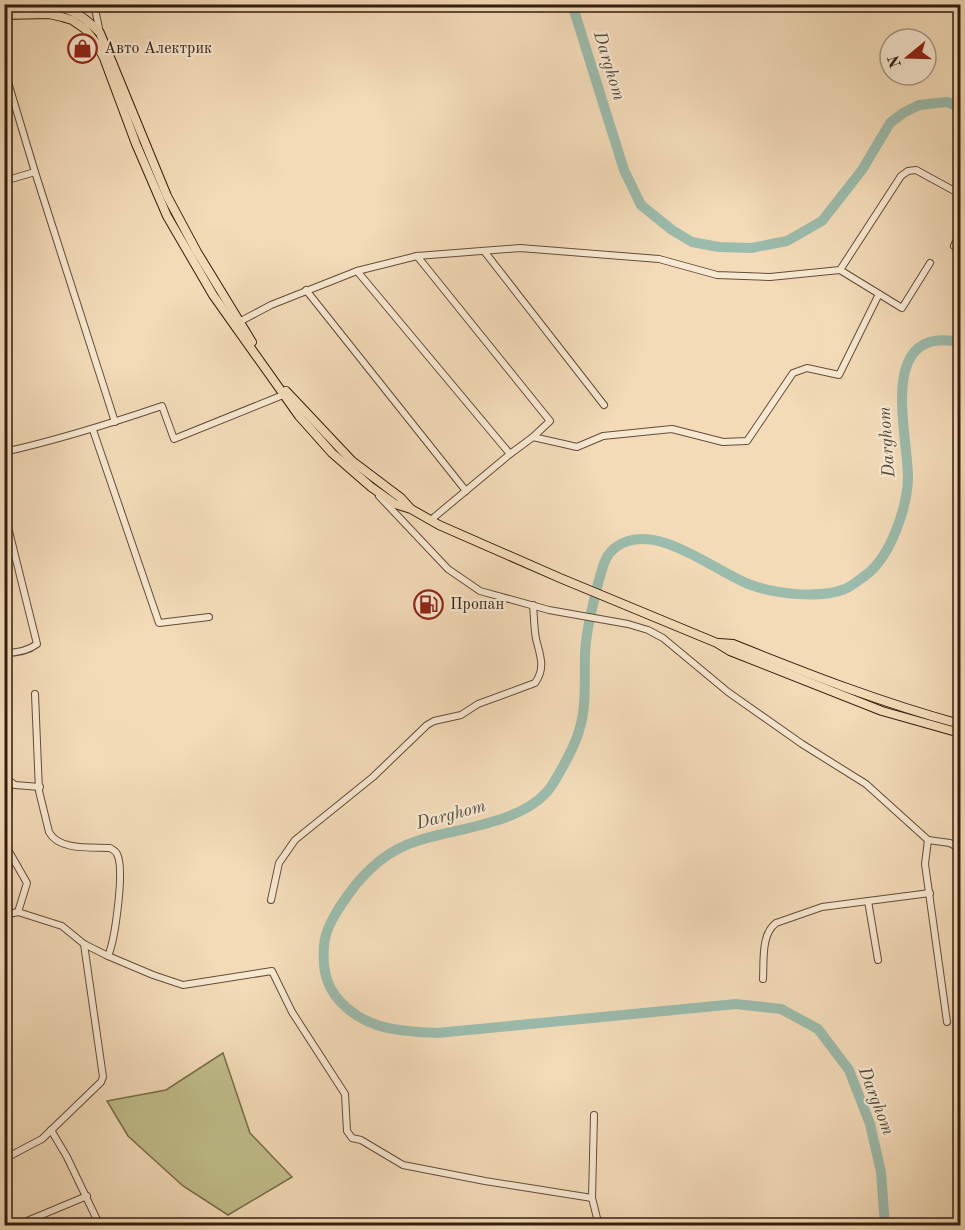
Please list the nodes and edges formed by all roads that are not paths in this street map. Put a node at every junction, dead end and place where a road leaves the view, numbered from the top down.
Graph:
1 (94, 4) edge
2 (55, 5) edge
3 (16, 14) junction
4 (4, 15) edge
5 (100, 33) junction
6 (4, 69) edge
7 (35, 172) junction
8 (4, 181) edge
9 (960, 194) edge
10 (164, 198) junction
11 (960, 233) edge
12 (954, 246) dead end
13 (484, 251) junction
14 (417, 256) junction
15 (930, 263) dead end
16 (840, 270) junction
17 (357, 271) junction
18 (306, 290) junction
19 (879, 294) junction
20 (239, 322) junction
21 (283, 394) junction
22 (604, 405) dead end
23 (116, 422) junction
24 (93, 430) junction
25 (533, 437) junction
26 (4, 452) edge
27 (510, 454) junction
28 (371, 487) junction
29 (466, 491) junction
30 (411, 509) junction
31 (4, 511) edge
32 (432, 519) junction
33 (6, 521) edge
34 (533, 605) junction
35 (209, 617) dead end
36 (717, 642) junction
37 (4, 653) edge
38 (35, 694) dead end
39 (960, 724) edge
40 (960, 733) edge
41 (7, 778) edge
42 (40, 786) junction
43 (928, 840) junction
44 (960, 849) edge
45 (930, 892) junction
46 (270, 900) dead end
47 (868, 901) junction
48 (18, 912) junction
49 (4, 915) edge
50 (84, 944) junction
51 (108, 956) junction
52 (878, 960) dead end
53 (763, 979) dead end
54 (947, 1022) dead end
55 (594, 1115) dead end
56 (51, 1130) junction
57 (4, 1159) edge
58 (87, 1196) junction
59 (592, 1198) junction
60 (15, 1226) edge
61 (100, 1226) edge
62 (599, 1226) edge

1 - 5 street
2 - 3 main road
2 - 5 main road
3 - 4 main road
3 - 10 main road
5 - 10 main road
6 - 7 street
7 - 8 street
7 - 23 street
9 - 16 street
10 - 20 main road
10 - 21 main road
11 - 12 street
13 - 14 street
13 - 16 street
13 - 22 street
14 - 17 street
14 - 25 street
15 - 19 street
16 - 19 street
17 - 18 street
17 - 27 street
18 - 20 street
18 - 29 street
19 - 25 street
20 - 30 main road
21 - 23 street
21 - 28 main road
23 - 24 street
24 - 26 street
24 - 35 street
25 - 27 street
27 - 29 street
28 - 30 main road
28 - 34 street
29 - 32 street
30 - 32 main road
31 - 33 street
32 - 36 main road
33 - 37 street
34 - 43 street
34 - 46 street
36 - 39 main road
36 - 40 main road
38 - 42 street
41 - 42 street
41 - 48 street
42 - 51 street
43 - 44 street
43 - 45 street
45 - 47 street
45 - 54 street
47 - 52 street
47 - 53 street
48 - 49 street
48 - 50 street
50 - 51 street
50 - 56 street
51 - 59 street
55 - 59 street
56 - 57 street
56 - 58 street
58 - 60 street
58 - 61 street
59 - 62 street

